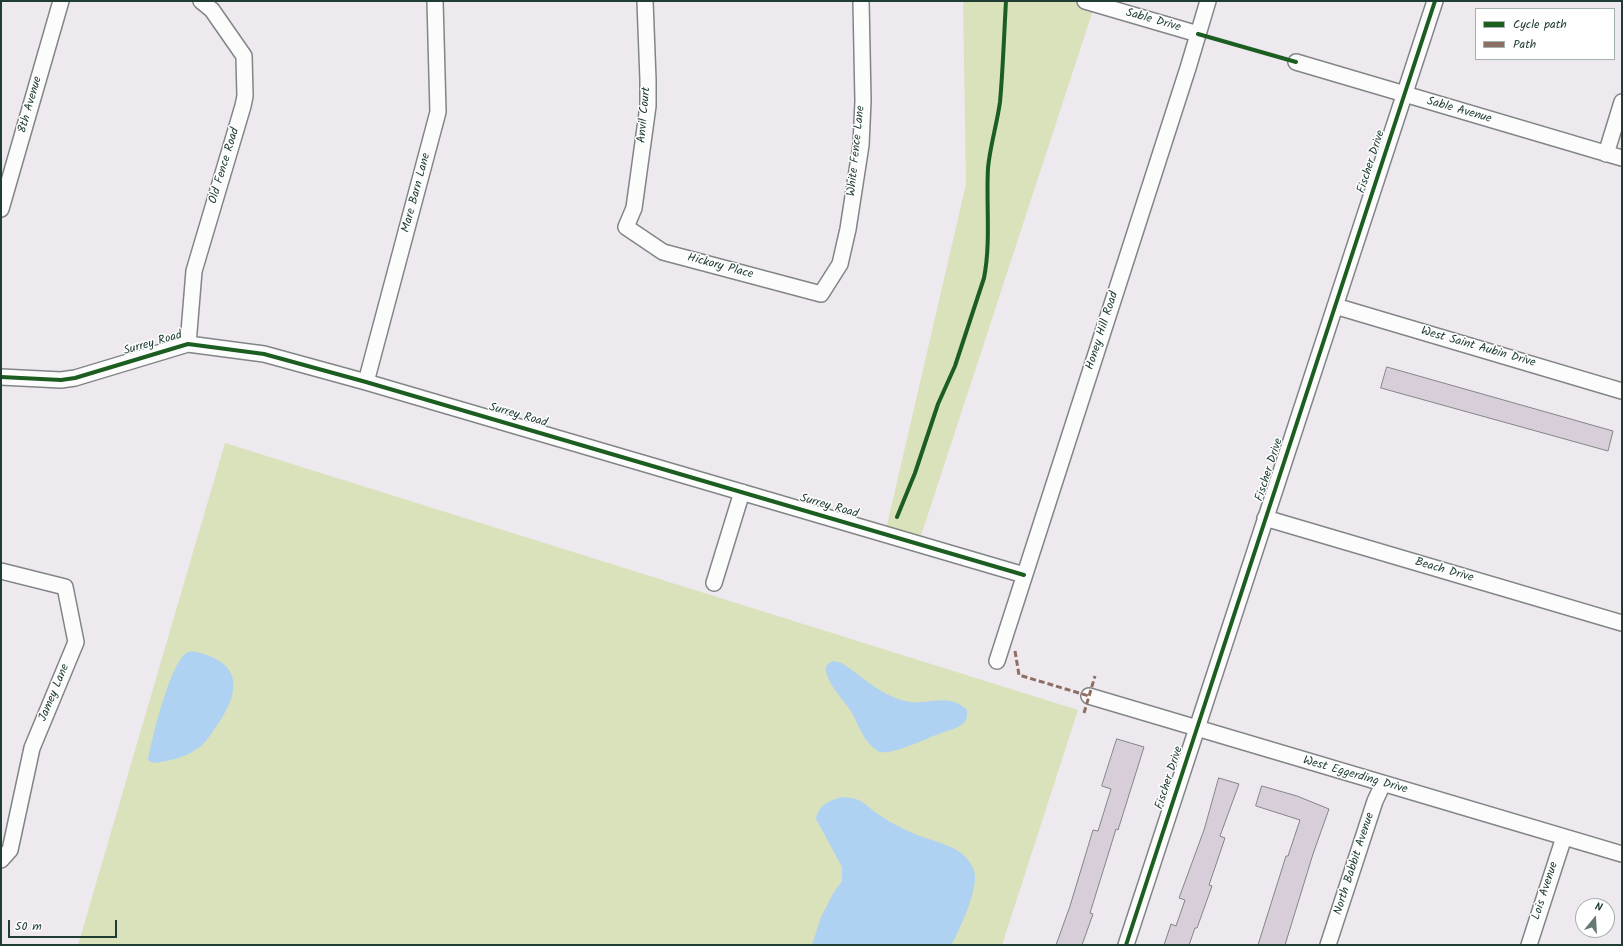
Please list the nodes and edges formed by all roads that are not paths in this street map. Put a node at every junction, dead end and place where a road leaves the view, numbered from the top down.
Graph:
1 (61, 1) edge
2 (201, 1) edge
3 (435, 1) edge
4 (645, 1) edge
5 (861, 1) edge
6 (1084, 1) edge
7 (1208, 1) edge
8 (1435, 1) edge
9 (1198, 34) junction
10 (1296, 62) dead end
11 (1405, 95) junction
12 (1622, 102) edge
13 (1606, 154) junction
14 (1622, 158) edge
15 (1, 210) edge
16 (626, 226) joint
17 (821, 294) joint
18 (1335, 306) junction
19 (188, 344) junction
20 (1, 377) edge
21 (366, 382) junction
22 (1622, 390) edge
23 (742, 492) junction
24 (1265, 518) junction
25 (1, 571) edge
26 (1024, 575) junction
27 (714, 583) dead end
28 (1622, 623) edge
29 (997, 661) dead end
30 (1089, 696) dead end
31 (1196, 729) junction
32 (1383, 784) junction
33 (1564, 837) junction
34 (1622, 854) edge
35 (1, 860) edge
36 (1126, 945) edge
37 (1328, 945) edge
38 (1529, 945) edge

1 - 15 street, 8th Avenue
2 - 19 street, Old Fence Road
3 - 21 street, Mare Barn Lane
4 - 16 street, Anvil Court
5 - 17 street, White Fence Lane
6 - 9 street, Sable Drive
7 - 9 street, Honey Hill Road
8 - 11 street, Fischer Drive
9 - 26 street, Honey Hill Road
10 - 11 street, Sable Avenue
11 - 13 street, Sable Avenue
11 - 18 street, Fischer Drive
12 - 13 street
13 - 14 street, Sable Avenue
16 - 17 street, Hickory Place
18 - 22 street, West Saint Aubin Drive
18 - 24 street, Fischer Drive
19 - 20 street, Surrey Road
19 - 21 street, Surrey Road
21 - 23 street, Surrey Road
23 - 26 street, Surrey Road
23 - 27 street
24 - 28 street, Beach Drive
24 - 31 street, Fischer Drive
25 - 35 street, Jamey Lane
26 - 29 street, Honey Hill Road
30 - 31 street, West Eggerding Drive
31 - 32 street, West Eggerding Drive
31 - 36 street, Fischer Drive
32 - 33 street, West Eggerding Drive
32 - 37 street, North Babbit Avenue
33 - 34 street, West Eggerding Drive
33 - 38 street, Lois Avenue

